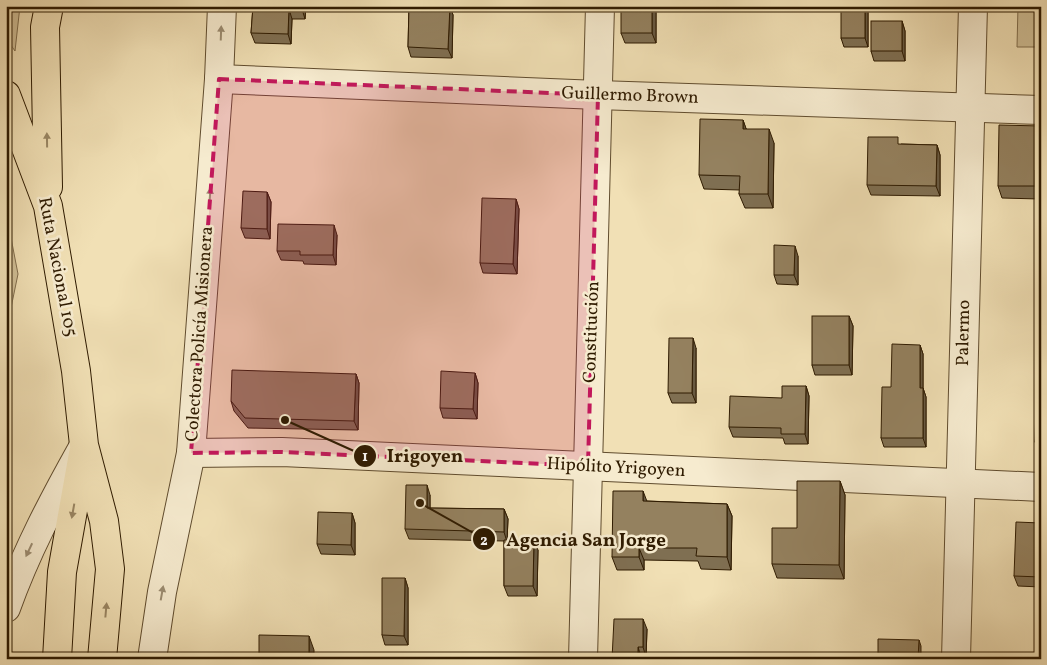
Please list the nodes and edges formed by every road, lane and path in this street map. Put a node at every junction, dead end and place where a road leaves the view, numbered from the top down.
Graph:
1 (49, 6) edge
2 (222, 6) edge
3 (600, 6) edge
4 (973, 6) edge
5 (219, 79) junction
6 (6, 95) edge
7 (598, 95) junction
8 (970, 108) junction
9 (1041, 110) edge
10 (48, 206) junction
11 (84, 445) junction
12 (191, 453) junction
13 (588, 466) junction
14 (960, 483) junction
15 (1041, 487) edge
16 (6, 608) edge
17 (57, 659) edge
18 (102, 659) edge
19 (152, 659) edge
20 (583, 659) edge
21 (956, 659) edge

10 -> 1 highway
5 -> 2 street, Colectora Policía Misionera
3 - 7 street, Constitución
4 - 8 street, Palermo
5 - 7 street, Guillermo Brown
12 -> 5 street, Colectora Policía Misionera
6 - 10 highway, Ruta Nacional 105
7 - 8 street, Guillermo Brown
7 - 13 street, Constitución
8 - 9 street, Guillermo Brown
8 - 14 street, Palermo
10 - 11 highway, Ruta Nacional 105
11 -> 16 street
11 -> 17 highway, Ruta Nacional 105
18 -> 11 highway, Ruta Nacional 105
12 - 13 street, Hipólito Yrigoyen
19 -> 12 street, Colectora Policía Misionera
13 - 14 street, Hipólito Yrigoyen
13 - 20 street, Constitución
14 - 15 street, Hipólito Yrigoyen
14 - 21 street, Palermo

